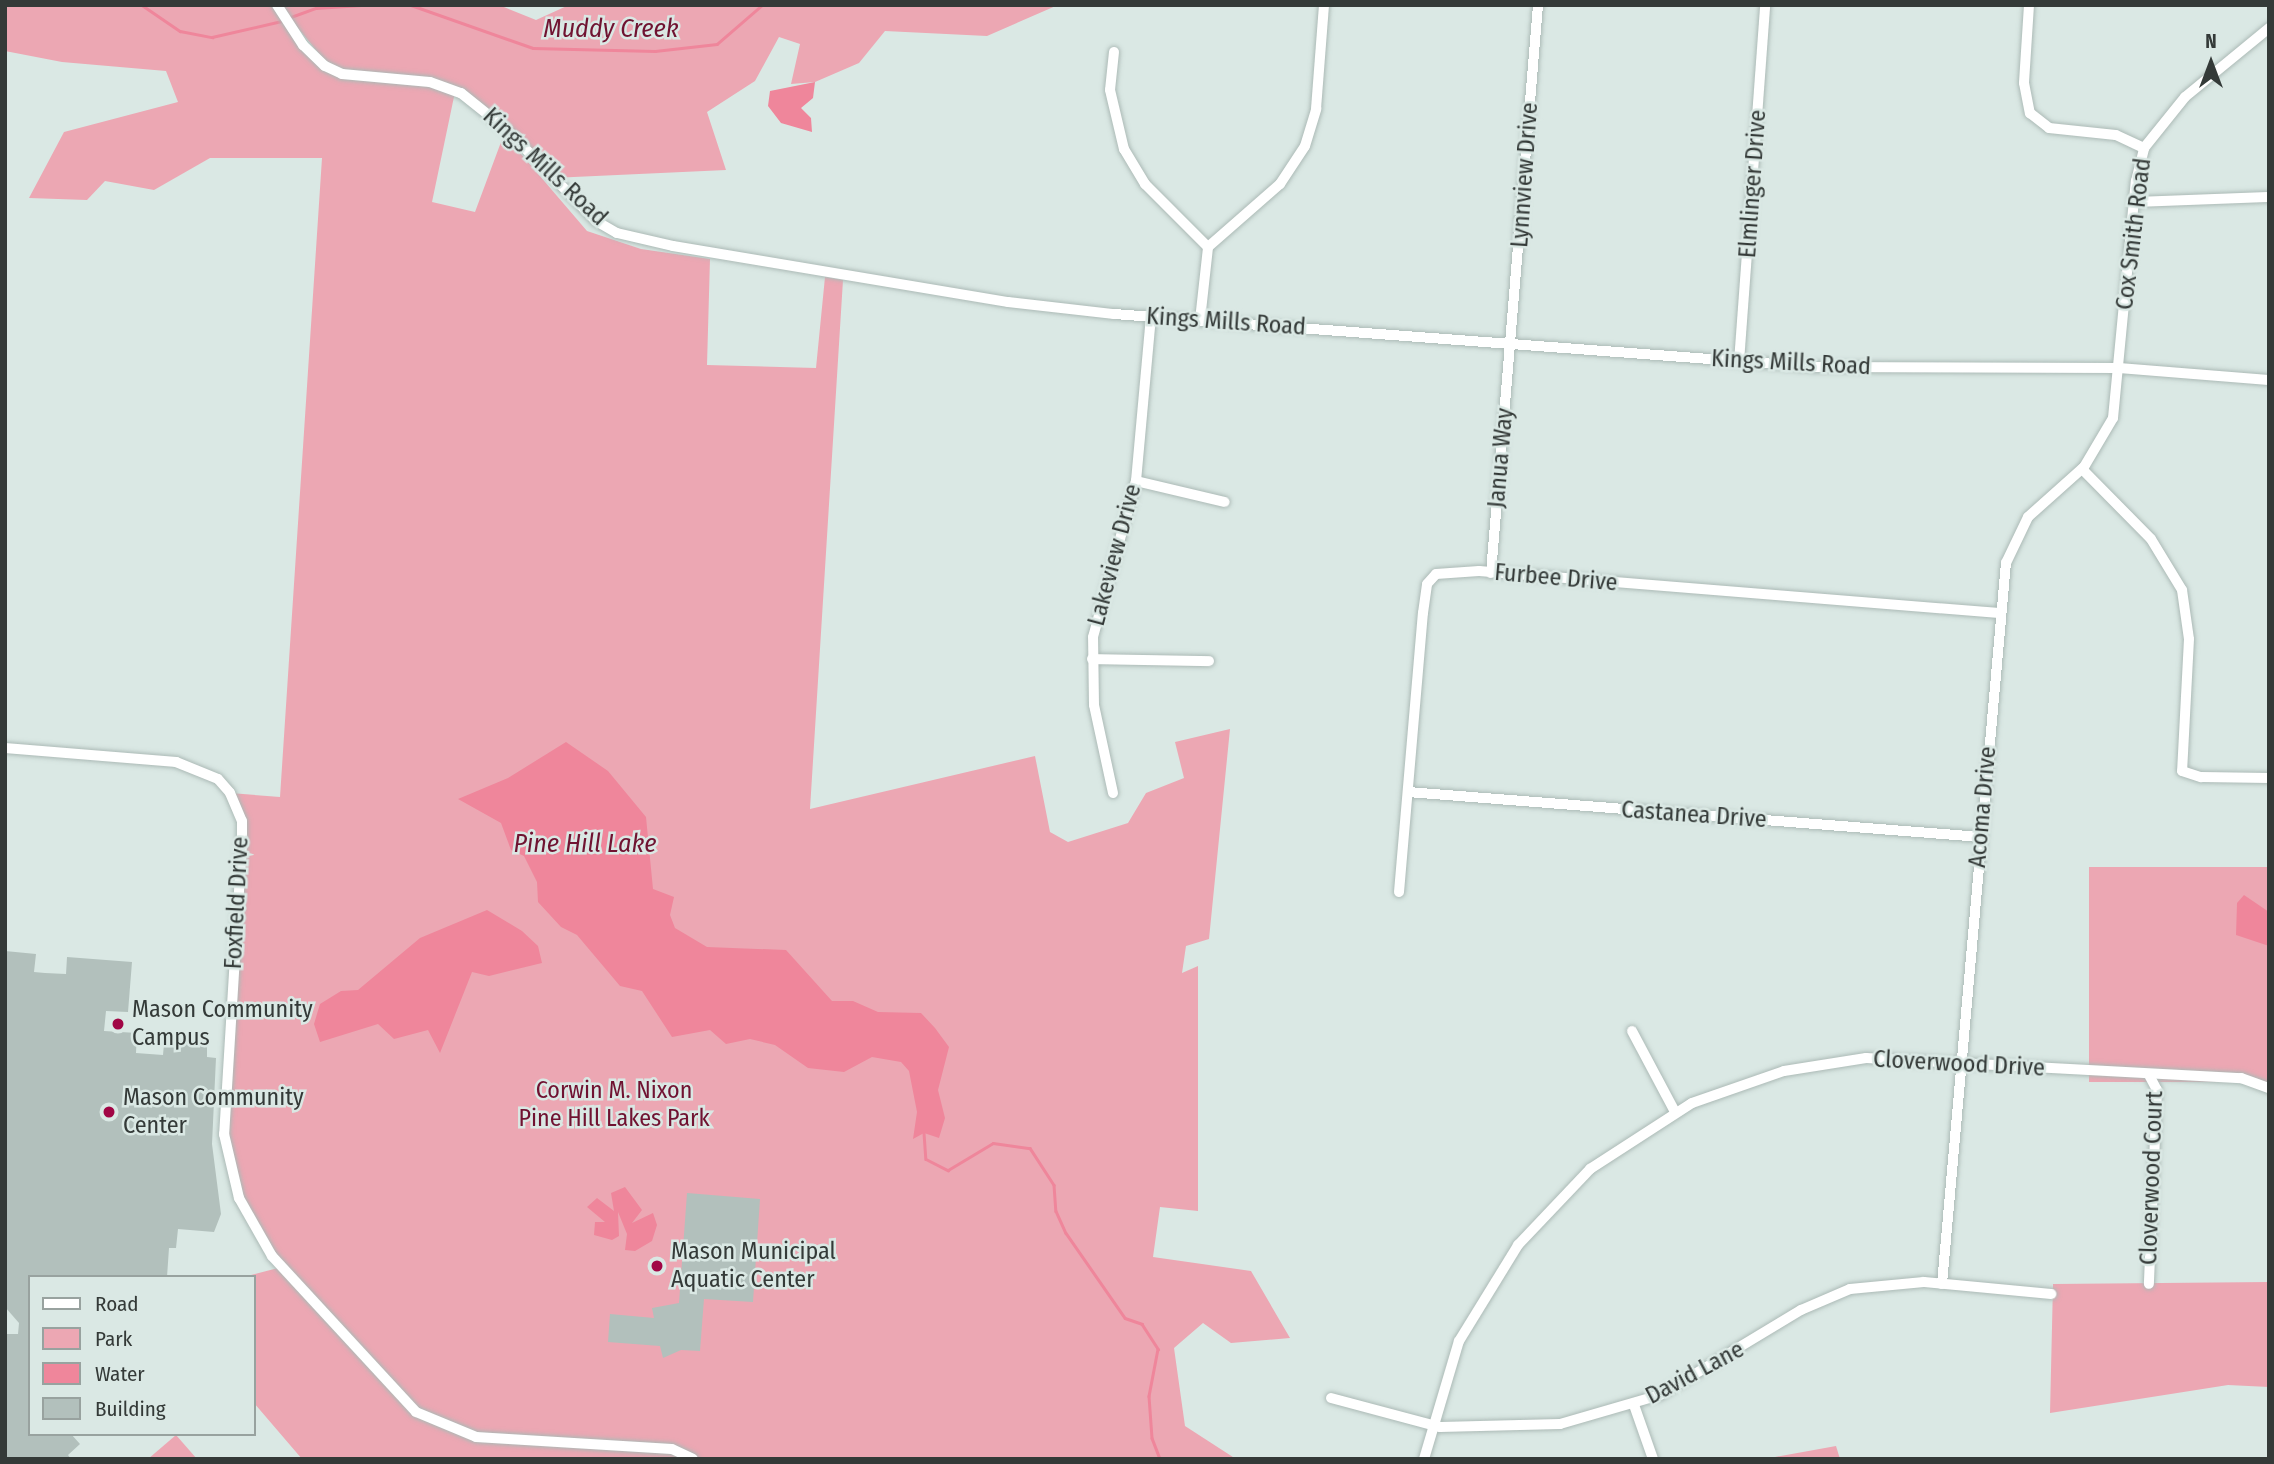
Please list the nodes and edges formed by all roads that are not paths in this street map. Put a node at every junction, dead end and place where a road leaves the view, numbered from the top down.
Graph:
1 (277, 5) edge
2 (1324, 5) edge
3 (1538, 5) edge
4 (1765, 5) edge
5 (2029, 5) edge
6 (2269, 28) edge
7 (1114, 52) dead end
8 (2144, 148) junction
9 (2269, 197) edge
10 (2134, 202) junction
11 (1208, 247) junction
12 (1151, 316) junction
13 (1200, 320) junction
14 (1513, 344) junction
15 (1739, 362) junction
16 (2119, 368) junction
17 (2269, 380) edge
18 (2082, 469) junction
19 (1136, 481) junction
20 (1225, 502) dead end
21 (1491, 573) junction
22 (1999, 612) junction
23 (1092, 659) junction
24 (1209, 661) dead end
25 (5, 748) edge
26 (2269, 778) edge
27 (1408, 792) junction
28 (1113, 793) dead end
29 (1981, 837) junction
30 (1399, 892) dead end
31 (1632, 1031) dead end
32 (1962, 1061) junction
33 (2149, 1075) junction
34 (2269, 1088) edge
35 (1675, 1112) junction
36 (1942, 1284) junction
37 (2149, 1284) dead end
38 (2051, 1294) dead end
39 (1332, 1398) dead end
40 (1634, 1405) junction
41 (1430, 1426) junction
42 (693, 1459) edge
43 (1424, 1459) edge
44 (1653, 1459) edge

1 - 12 street, Kings Mills Road
2 - 11 street
3 - 14 street, Lynnview Drive
4 - 15 street, Elmlinger Drive
5 - 8 street
6 - 8 street, Cox Smith Road
7 - 11 street
8 - 10 street, Cox Smith Road
9 - 10 street
10 - 16 street, Cox Smith Road
11 - 13 street
12 - 13 street, Kings Mills Road
12 - 19 street, Lakeview Drive
13 - 14 street, Kings Mills Road
14 - 15 street, Kings Mills Road
14 - 21 street, Janua Way
15 - 16 street, Kings Mills Road
16 - 17 street, Kings Mills Road
16 - 18 street, Acoma Drive
18 - 22 street, Acoma Drive
18 - 26 street
19 - 20 street
19 - 23 street, Lakeview Drive
21 - 22 street, Furbee Drive
21 - 27 street, Furbee Drive
22 - 29 street, Acoma Drive
23 - 24 street
23 - 28 street, Lakeview Drive
25 - 42 street, Foxfield Drive
27 - 29 street, Castanea Drive
27 - 30 street, Furbee Drive
29 - 32 street, Acoma Drive
31 - 35 street
32 - 33 street, Cloverwood Drive
32 - 35 street, Cloverwood Drive
32 - 36 street, Acoma Drive
33 - 34 street, Cloverwood Drive
33 - 37 street, Cloverwood Court
35 - 41 street, Cloverwood Drive
36 - 38 street, David Lane
36 - 40 street, David Lane
39 - 41 street, David Lane
40 - 41 street, David Lane
40 - 44 street
41 - 43 street, Cloverwood Drive

